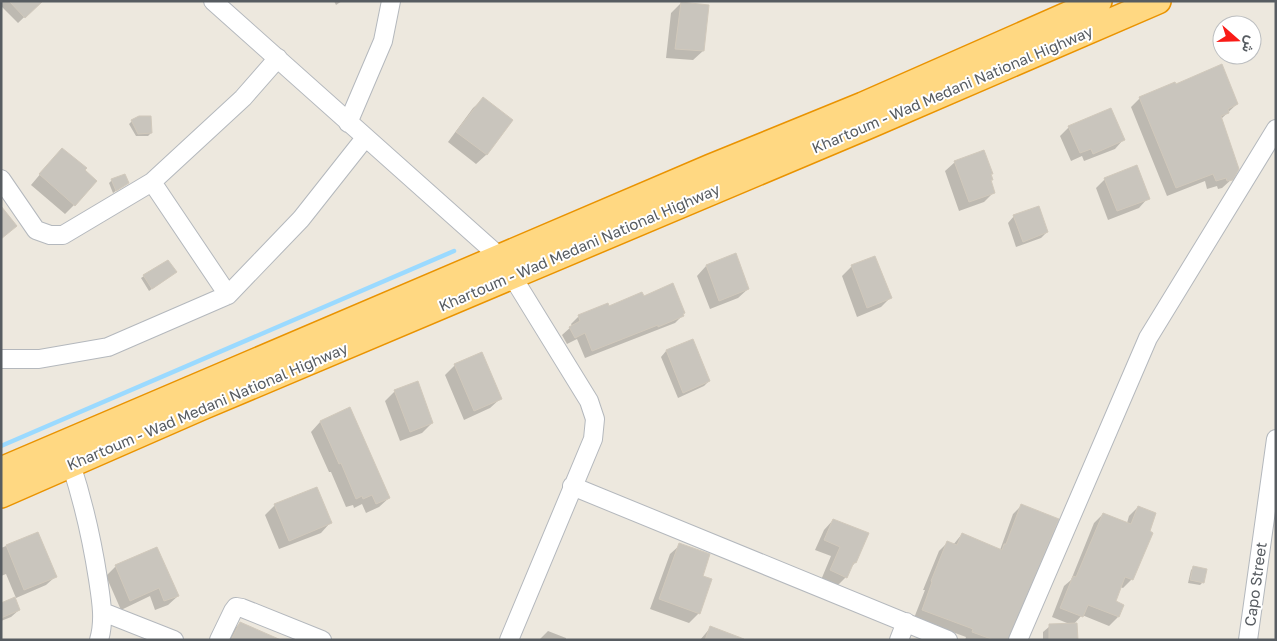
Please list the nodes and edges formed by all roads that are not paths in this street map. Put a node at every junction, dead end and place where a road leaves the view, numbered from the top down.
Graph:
1 (213, 1) edge
2 (391, 1) edge
3 (1100, 1) edge
4 (1158, 1) edge
5 (278, 58) junction
6 (348, 123) junction
7 (1276, 129) edge
8 (365, 138) junction
9 (1, 179) edge
10 (152, 182) junction
11 (507, 267) junction
12 (228, 295) junction
13 (1, 359) edge
14 (1276, 439) edge
15 (71, 464) junction
16 (1, 470) edge
17 (572, 486) junction
18 (1, 495) edge
19 (103, 612) junction
20 (906, 622) junction
21 (99, 640) edge
22 (174, 640) edge
23 (219, 640) edge
24 (322, 640) edge
25 (510, 640) edge
26 (899, 640) edge
27 (948, 640) edge
28 (1018, 640) edge
29 (1248, 640) edge

1 - 5 street
2 - 6 street
3 - 11 highway, Khartoum - Wad Medani National Highway
4 - 11 highway, Khartoum - Wad Medani National Highway
5 - 6 street
5 - 10 street
6 - 8 street
7 - 28 street
8 - 11 street
8 - 12 street
9 - 10 street
10 - 12 street
11 - 15 highway, Khartoum - Wad Medani National Highway
11 - 16 highway, Khartoum - Wad Medani National Highway
11 - 17 street
12 - 13 street
14 - 29 street, Capo Street
15 - 18 highway, Khartoum - Wad Medani National Highway
15 - 19 street
17 - 20 street
17 - 25 street
19 - 21 street
19 - 22 street
20 - 26 street
20 - 27 street
23 - 24 street

